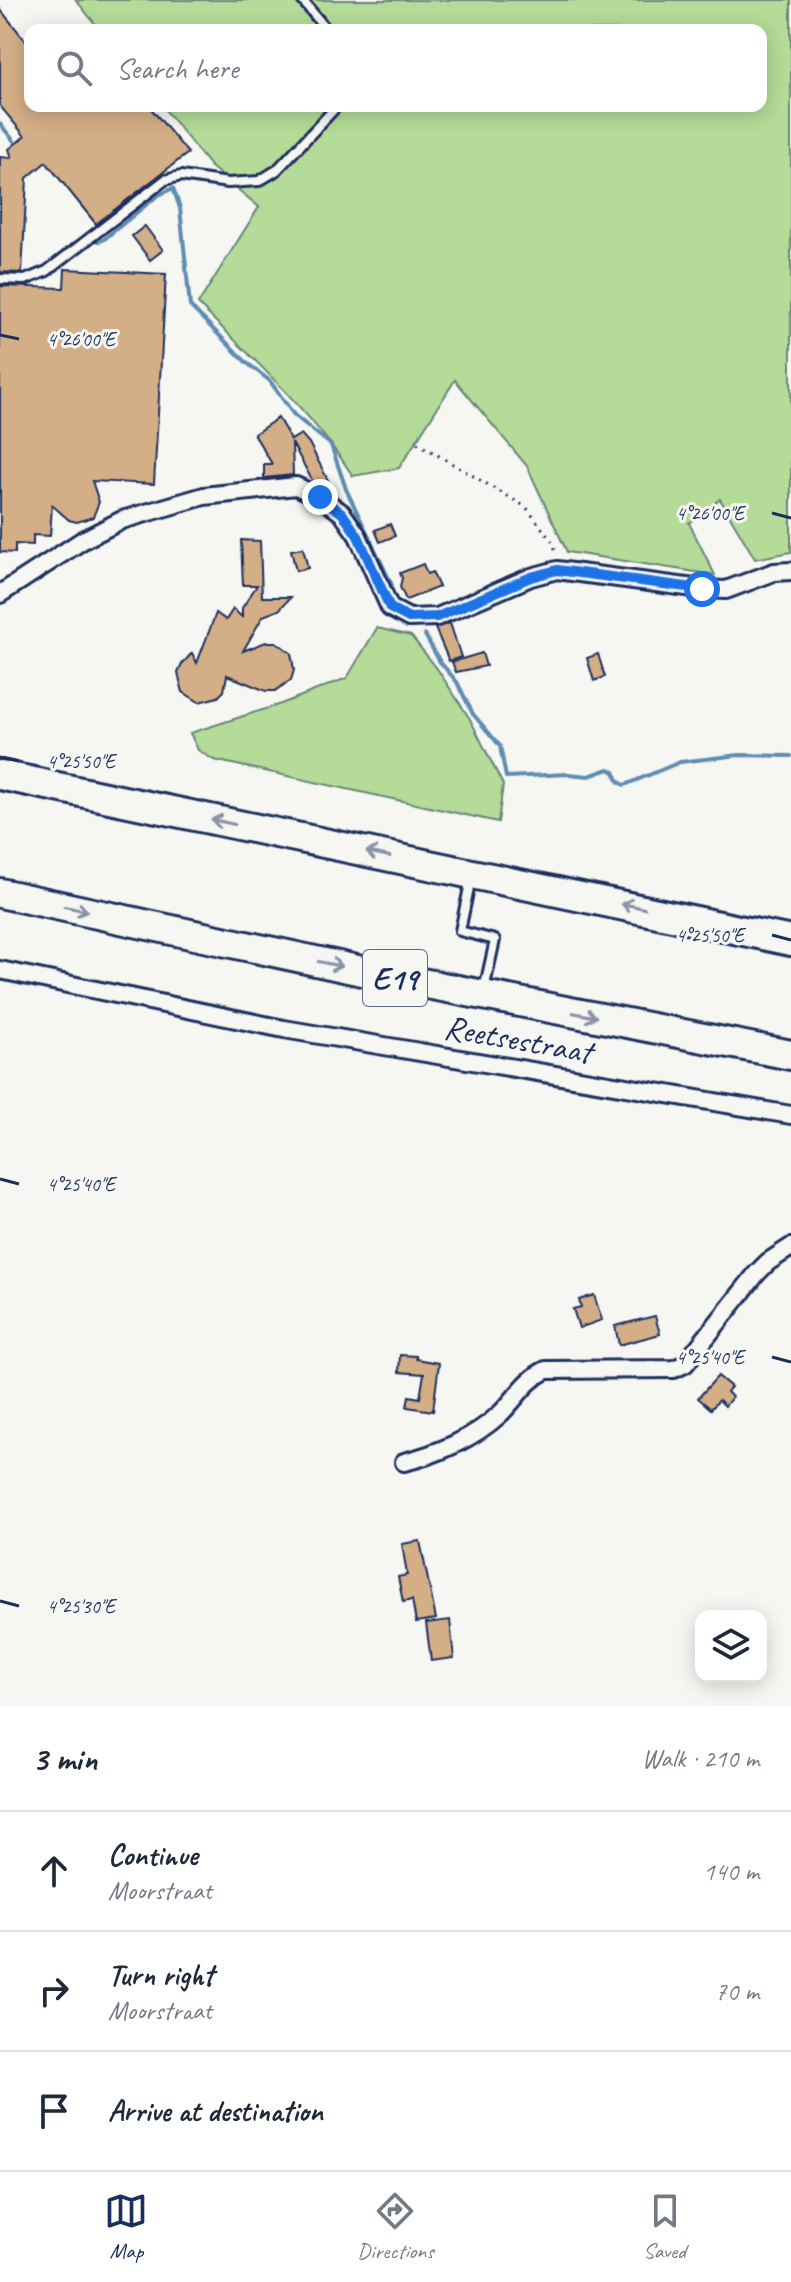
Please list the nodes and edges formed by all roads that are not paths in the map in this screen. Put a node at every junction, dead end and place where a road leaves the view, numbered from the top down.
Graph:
1 (302, 0) edge
2 (322, 24) edge
3 (331, 112) edge
4 (0, 279) edge
5 (791, 571) edge
6 (0, 594) edge
7 (0, 775) edge
8 (472, 873) junction
9 (0, 893) edge
10 (791, 941) edge
11 (0, 970) edge
12 (483, 995) junction
13 (791, 1055) edge
14 (791, 1115) edge
15 (791, 1247) edge
16 (404, 1462) dead end

1 - 2 lane
3 - 4 lane
5 - 6 street
8 -> 7 highway
10 -> 8 highway
8 - 12 lane
9 -> 12 highway, E19
11 - 14 street, Reetsestraat
12 -> 13 highway, E19
15 - 16 street

